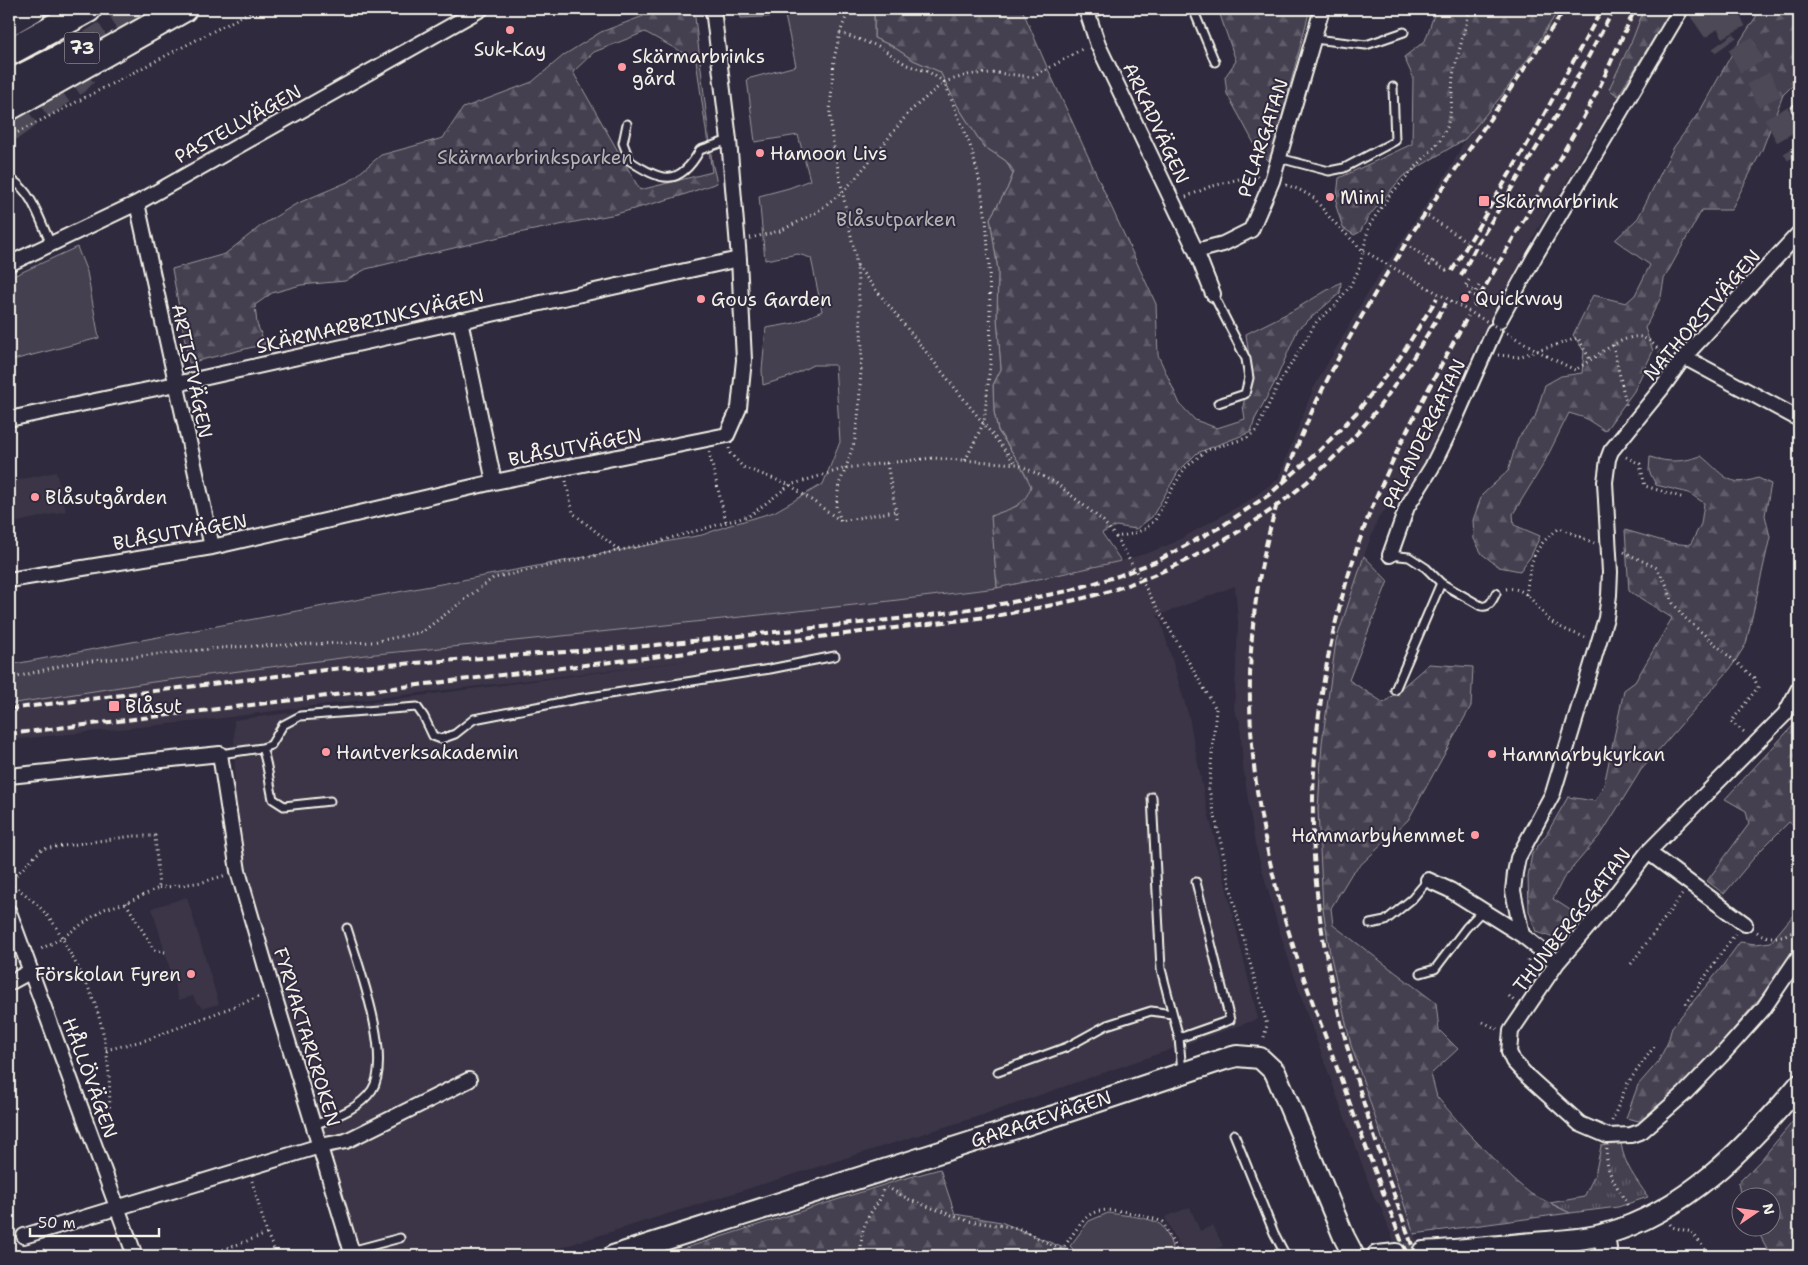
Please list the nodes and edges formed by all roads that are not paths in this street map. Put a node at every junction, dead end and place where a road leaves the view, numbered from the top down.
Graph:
1 (32, 9) edge
2 (88, 9) edge
3 (162, 9) edge
4 (183, 9) edge
5 (481, 9) edge
6 (713, 9) edge
7 (1103, 9) edge
8 (1193, 9) edge
9 (1322, 9) edge
10 (1681, 9) edge
11 (1087, 12) edge
12 (9, 22) edge
13 (1404, 32) dead end
14 (1314, 39) junction
15 (9, 52) edge
16 (1215, 62) dead end
17 (9, 84) edge
18 (1393, 87) dead end
19 (9, 107) edge
20 (627, 124) dead end
21 (729, 140) junction
22 (1279, 158) junction
23 (9, 181) edge
24 (137, 203) junction
25 (1799, 233) edge
26 (51, 244) junction
27 (1200, 250) junction
28 (739, 259) junction
29 (9, 264) edge
30 (1213, 294) joint
31 (460, 320) junction
32 (1684, 357) junction
33 (176, 384) junction
34 (1218, 403) dead end
35 (9, 419) edge
36 (1799, 419) edge
37 (494, 482) junction
38 (212, 547) junction
39 (1390, 554) joint
40 (9, 580) edge
41 (1441, 583) junction
42 (1496, 593) dead end
43 (835, 656) dead end
44 (1799, 688) edge
45 (1395, 690) dead end
46 (262, 748) junction
47 (220, 754) junction
48 (9, 776) edge
49 (1152, 797) dead end
50 (330, 801) dead end
51 (1648, 852) junction
52 (1428, 880) joint
53 (1196, 882) dead end
54 (1482, 911) junction
55 (9, 912) edge
56 (1370, 924) dead end
57 (1745, 924) road end
58 (347, 928) dead end
59 (1522, 935) junction
60 (1799, 956) edge
61 (1557, 963) junction
62 (31, 971) junction
63 (1421, 972) dead end
64 (9, 983) edge
65 (1172, 1014) junction
66 (1179, 1038) junction
67 (998, 1072) dead end
68 (1182, 1072) junction
69 (469, 1080) dead end
70 (1799, 1085) edge
71 (314, 1125) junction
72 (1234, 1134) dead end
73 (320, 1146) junction
74 (117, 1208) junction
75 (1604, 1234) junction
76 (24, 1236) dead end
77 (400, 1238) dead end
78 (1423, 1252) dead end
79 (352, 1254) edge
80 (135, 1256) edge
81 (613, 1256) edge
82 (1286, 1256) edge
83 (1354, 1256) edge
84 (1607, 1256) edge

1 - 12 highway
2 - 15 highway, 73
3 - 17 highway, 73
4 - 19 highway
5 - 24 street, PASTELLVÄGEN
6 - 21 street
7 - 11 lane
8 - 16 lane
9 - 14 street, PELARGATAN
10 - 39 street, PALANDERGATAN
11 - 27 street, ARKADVÄGEN
13 - 14 lane
14 - 22 street, PELARGATAN
18 - 22 lane
20 - 21 lane
21 - 28 street
22 - 27 street, PELARGATAN
23 - 26 lane
24 - 26 street, PASTELLVÄGEN
24 - 33 street, ARTISTVÄGEN
25 - 32 street, NATHORSTVÄGEN
26 - 29 street, PASTELLVÄGEN
27 - 30 street, ARKADVÄGEN
28 - 31 street, SKÄRMARBRINKSVÄGEN
28 - 37 street, BLÅSUTVÄGEN
30 - 34 lane
31 - 33 street, SKÄRMARBRINKSVÄGEN
31 - 37 street
32 - 36 street
32 - 59 street, NATHORSTVÄGEN
33 - 35 street, SKÄRMARBRINKSVÄGEN
33 - 38 street, ARTISTVÄGEN
37 - 38 street, BLÅSUTVÄGEN
38 - 40 street, BLÅSUTVÄGEN
39 - 41 lane
41 - 42 lane
41 - 45 lane
43 - 46 lane
44 - 51 street, THUNBERGSGATAN
46 - 47 lane
46 - 50 lane
47 - 48 street
47 - 71 street, FYRVAKTARKROKEN
49 - 65 lane
51 - 57 street, THUNBERGSGATAN
51 - 61 street, THUNBERGSGATAN
52 - 54 street
52 - 56 lane
53 - 66 lane
54 - 59 street
54 - 63 lane
55 - 62 street, HÅLLÖVÄGEN
58 - 71 lane
59 - 61 street
60 - 61 street, THUNBERGSGATAN
62 - 64 street
62 - 74 street, HÅLLÖVÄGEN
65 - 66 lane
65 - 67 lane
66 - 68 lane
68 - 81 street, GARAGEVÄGEN
68 - 83 street, GARAGEVÄGEN
69 - 73 street
70 - 75 street
71 - 73 street, FYRVAKTARKROKEN
72 - 82 lane
73 - 74 street, FYRVAKTARKROKEN
73 - 79 street
74 - 76 street, FYRVAKTARKROKEN
74 - 80 street, HÅLLÖVÄGEN
75 - 78 street
75 - 84 street
77 - 79 lane

